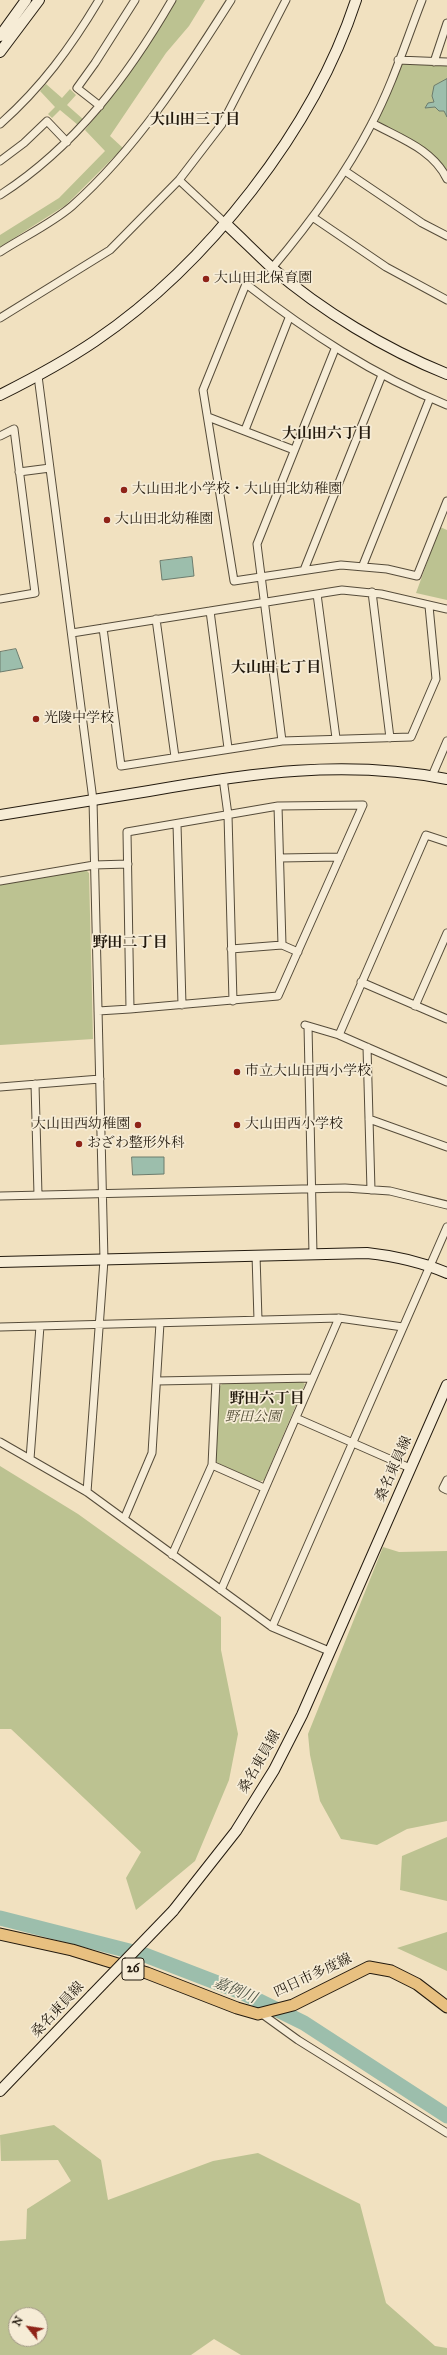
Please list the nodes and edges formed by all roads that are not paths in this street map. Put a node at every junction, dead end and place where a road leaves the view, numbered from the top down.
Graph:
1 (26, 0) edge
2 (39, 0) edge
3 (99, 0) edge
4 (135, 0) edge
5 (172, 0) edge
6 (231, 0) edge
7 (286, 0) edge
8 (356, 0) edge
9 (422, 0) edge
10 (447, 23) edge
11 (0, 36) edge
12 (0, 52) edge
13 (398, 60) junction
14 (434, 62) junction
15 (447, 62) edge
16 (100, 106) junction
17 (372, 123) junction
18 (0, 124) edge
19 (67, 142) junction
20 (0, 161) edge
21 (344, 171) junction
22 (447, 179) edge
23 (179, 180) junction
24 (0, 195) edge
25 (314, 218) junction
26 (225, 223) junction
27 (447, 236) edge
28 (0, 252) edge
29 (272, 268) junction
30 (447, 300) edge
31 (1, 316) edge
32 (290, 318) junction
33 (335, 349) junction
34 (447, 374) edge
35 (382, 375) junction
36 (38, 376) junction
37 (0, 396) edge
38 (430, 398) junction
39 (447, 405) edge
40 (208, 417) junction
41 (245, 430) junction
42 (0, 436) edge
43 (294, 450) junction
44 (50, 468) junction
45 (19, 472) junction
46 (447, 501) edge
47 (363, 565) junction
48 (304, 570) junction
49 (260, 577) junction
50 (372, 592) junction
51 (317, 594) junction
52 (0, 599) edge
53 (264, 601) junction
54 (429, 606) junction
55 (447, 609) edge
56 (210, 611) junction
57 (156, 619) junction
58 (103, 628) junction
59 (72, 633) junction
60 (336, 738) junction
61 (390, 738) junction
62 (282, 741) junction
63 (447, 741) edge
64 (228, 748) junction
65 (175, 757) junction
66 (432, 776) junction
67 (223, 778) junction
68 (447, 779) edge
69 (93, 800) junction
70 (278, 806) junction
71 (0, 815) edge
72 (228, 815) junction
73 (177, 824) junction
74 (447, 842) edge
75 (340, 857) junction
76 (280, 858) junction
77 (128, 864) junction
78 (94, 865) junction
79 (0, 880) edge
80 (447, 933) edge
81 (282, 945) junction
82 (231, 949) junction
83 (298, 952) junction
84 (362, 982) junction
85 (233, 1000) junction
86 (182, 1005) junction
87 (415, 1006) junction
88 (130, 1009) junction
89 (98, 1011) junction
90 (447, 1019) edge
91 (339, 1035) junction
92 (367, 1047) junction
93 (100, 1079) junction
94 (447, 1082) edge
95 (35, 1084) junction
96 (0, 1087) edge
97 (369, 1119) junction
98 (447, 1147) edge
99 (312, 1189) junction
100 (371, 1190) junction
101 (102, 1194) junction
102 (38, 1195) junction
103 (0, 1196) edge
104 (447, 1205) edge
105 (447, 1227) edge
106 (313, 1254) junction
107 (256, 1255) junction
108 (104, 1260) junction
109 (0, 1262) edge
110 (430, 1265) junction
111 (447, 1273) edge
112 (339, 1318) junction
113 (258, 1320) junction
114 (160, 1323) junction
115 (99, 1324) junction
116 (40, 1326) junction
117 (0, 1327) edge
118 (402, 1327) junction
119 (313, 1378) junction
120 (216, 1380) junction
121 (156, 1381) junction
122 (447, 1385) edge
123 (296, 1418) junction
124 (0, 1442) edge
125 (353, 1442) junction
126 (30, 1459) junction
127 (212, 1465) junction
128 (410, 1468) junction
129 (447, 1480) edge
130 (264, 1488) junction
131 (447, 1490) edge
132 (87, 1492) junction
133 (124, 1519) junction
134 (172, 1555) junction
135 (221, 1590) junction
136 (272, 1627) junction
137 (329, 1651) junction
138 (0, 1934) edge
139 (447, 2008) edge
140 (262, 2014) junction
141 (0, 2091) edge
142 (447, 2132) edge

1 - 11 street
2 - 12 street
3 - 18 street
4 - 16 street
5 - 16 street
6 - 28 street
7 - 23 street
8 - 26 street
9 - 13 street
10 - 14 street
13 - 14 street
13 - 17 street
14 - 15 street
16 - 19 street
17 - 21 street
17 - 22 street
19 - 20 street
19 - 24 street
21 - 25 street
21 - 27 street
23 - 26 street
23 - 31 street
25 - 29 street
25 - 30 street
26 - 29 street
26 - 36 street
29 - 34 street
32 - 33 street
32 - 40 street
32 - 41 street
33 - 35 street
33 - 43 street
35 - 38 street
35 - 48 street
36 - 37 street
36 - 44 street
38 - 39 street
38 - 47 street
40 - 41 street
40 - 49 street
41 - 43 street
42 - 45 street
43 - 49 street
44 - 45 street
44 - 59 street
45 - 52 street
46 - 47 street
47 - 48 street
48 - 49 street
49 - 53 street
50 - 51 street
50 - 54 street
50 - 61 street
51 - 53 street
51 - 60 street
53 - 56 street
53 - 62 street
54 - 55 street
54 - 61 street
56 - 57 street
56 - 64 street
57 - 58 street
57 - 65 street
58 - 59 street
58 - 65 street
59 - 69 street
60 - 61 street
60 - 62 street
62 - 64 street
63 - 66 street
64 - 65 street
66 - 67 street
66 - 68 street
67 - 69 street
67 - 72 street
69 - 71 street
69 - 78 street
70 - 72 street
70 - 75 street
70 - 76 street
72 - 73 street
72 - 82 street
73 - 77 street
73 - 86 street
74 - 84 street
75 - 76 street
75 - 83 street
76 - 81 street
77 - 78 street
77 - 88 street
78 - 79 street
78 - 89 street
80 - 87 street
81 - 82 street
81 - 83 street
82 - 85 street
83 - 85 street
84 - 87 street
84 - 91 street
85 - 86 street
86 - 88 street
87 - 90 street
88 - 89 street
89 - 93 street
91 - 92 street
91 - 99 street
92 - 94 street
92 - 97 street
93 - 95 street
93 - 101 street
95 - 96 street
95 - 102 street
97 - 98 street
97 - 100 street
99 - 100 street
99 - 101 street
99 - 106 street
100 - 104 street
101 - 102 street
101 - 108 street
102 - 103 street
105 - 110 street
106 - 107 street
106 - 110 street
107 - 108 street
107 - 113 street
108 - 109 street
108 - 115 street
110 - 111 street
110 - 118 street
112 - 113 street
112 - 118 street
112 - 119 street
113 - 114 street
114 - 115 street
114 - 121 street
115 - 116 street
115 - 132 street
116 - 117 street
116 - 126 street
118 - 125 street
119 - 120 street
119 - 123 street
120 - 121 street
120 - 127 street
121 - 133 street
122 - 128 street, 桑名東員線
123 - 125 street
123 - 130 street
124 - 126 street
125 - 128 street
125 - 136 street
126 - 132 street
127 - 130 street
127 - 134 street
128 - 137 street, 桑名東員線
129 - 131 street
130 - 135 street
132 - 133 street
133 - 134 street
134 - 135 street
135 - 136 street
136 - 137 street
137 - 141 street, 桑名東員線, bridge
138 - 140 main road, 四日市多度線 / 26
139 - 140 main road, 四日市多度線 / 26
140 - 142 street

